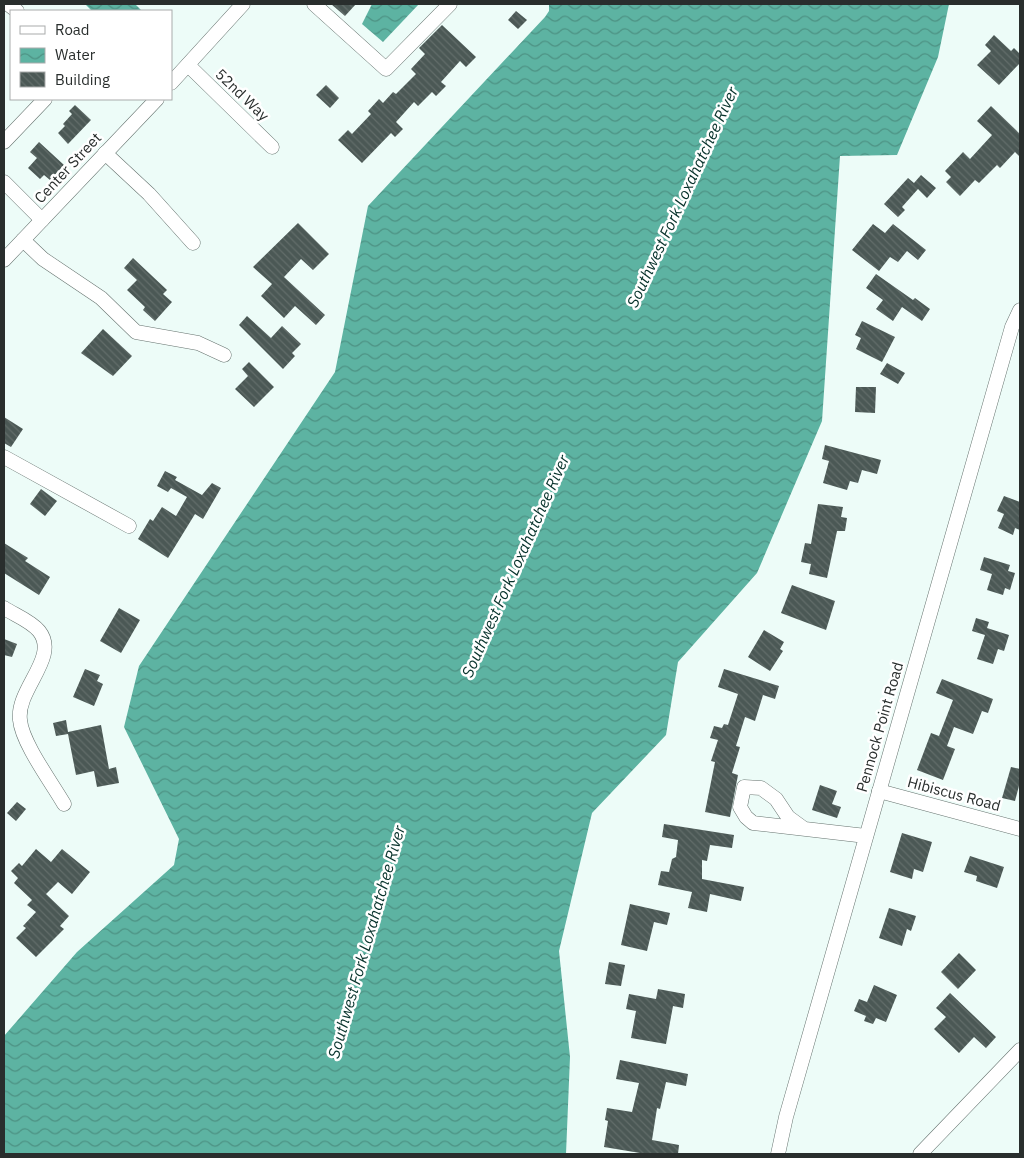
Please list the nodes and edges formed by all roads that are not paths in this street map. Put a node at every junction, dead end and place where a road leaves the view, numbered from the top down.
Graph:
1 (243, 4) edge
2 (314, 4) edge
3 (450, 4) edge
4 (188, 65) junction
5 (172, 82) edge
6 (44, 100) edge
7 (156, 100) edge
8 (4, 142) edge
9 (272, 147) dead end
10 (105, 153) junction
11 (4, 182) edge
12 (42, 220) junction
13 (23, 240) junction
14 (193, 243) dead end
15 (4, 260) edge
16 (1020, 310) edge
17 (224, 355) dead end
18 (4, 457) edge
19 (129, 526) dead end
20 (4, 608) edge
21 (878, 791) junction
22 (64, 804) dead end
23 (803, 828) dead end
24 (1020, 829) edge
25 (866, 836) junction
26 (1020, 1050) edge
27 (778, 1154) edge
28 (920, 1154) edge

1 - 4 street
2 - 3 street
4 - 5 street
4 - 9 street, 52nd Way
6 - 8 street
7 - 10 street, Center Street
10 - 12 street, Center Street
10 - 14 street
11 - 12 street
12 - 13 street, Center Street
13 - 15 street, Center Street
13 - 17 street
16 - 21 street, Pennock Point Road
18 - 19 street
20 - 22 street
21 - 24 street, Hibiscus Road
21 - 25 street, Pennock Point Road
23 - 25 street
25 - 27 street, Pennock Point Road
26 - 28 street

